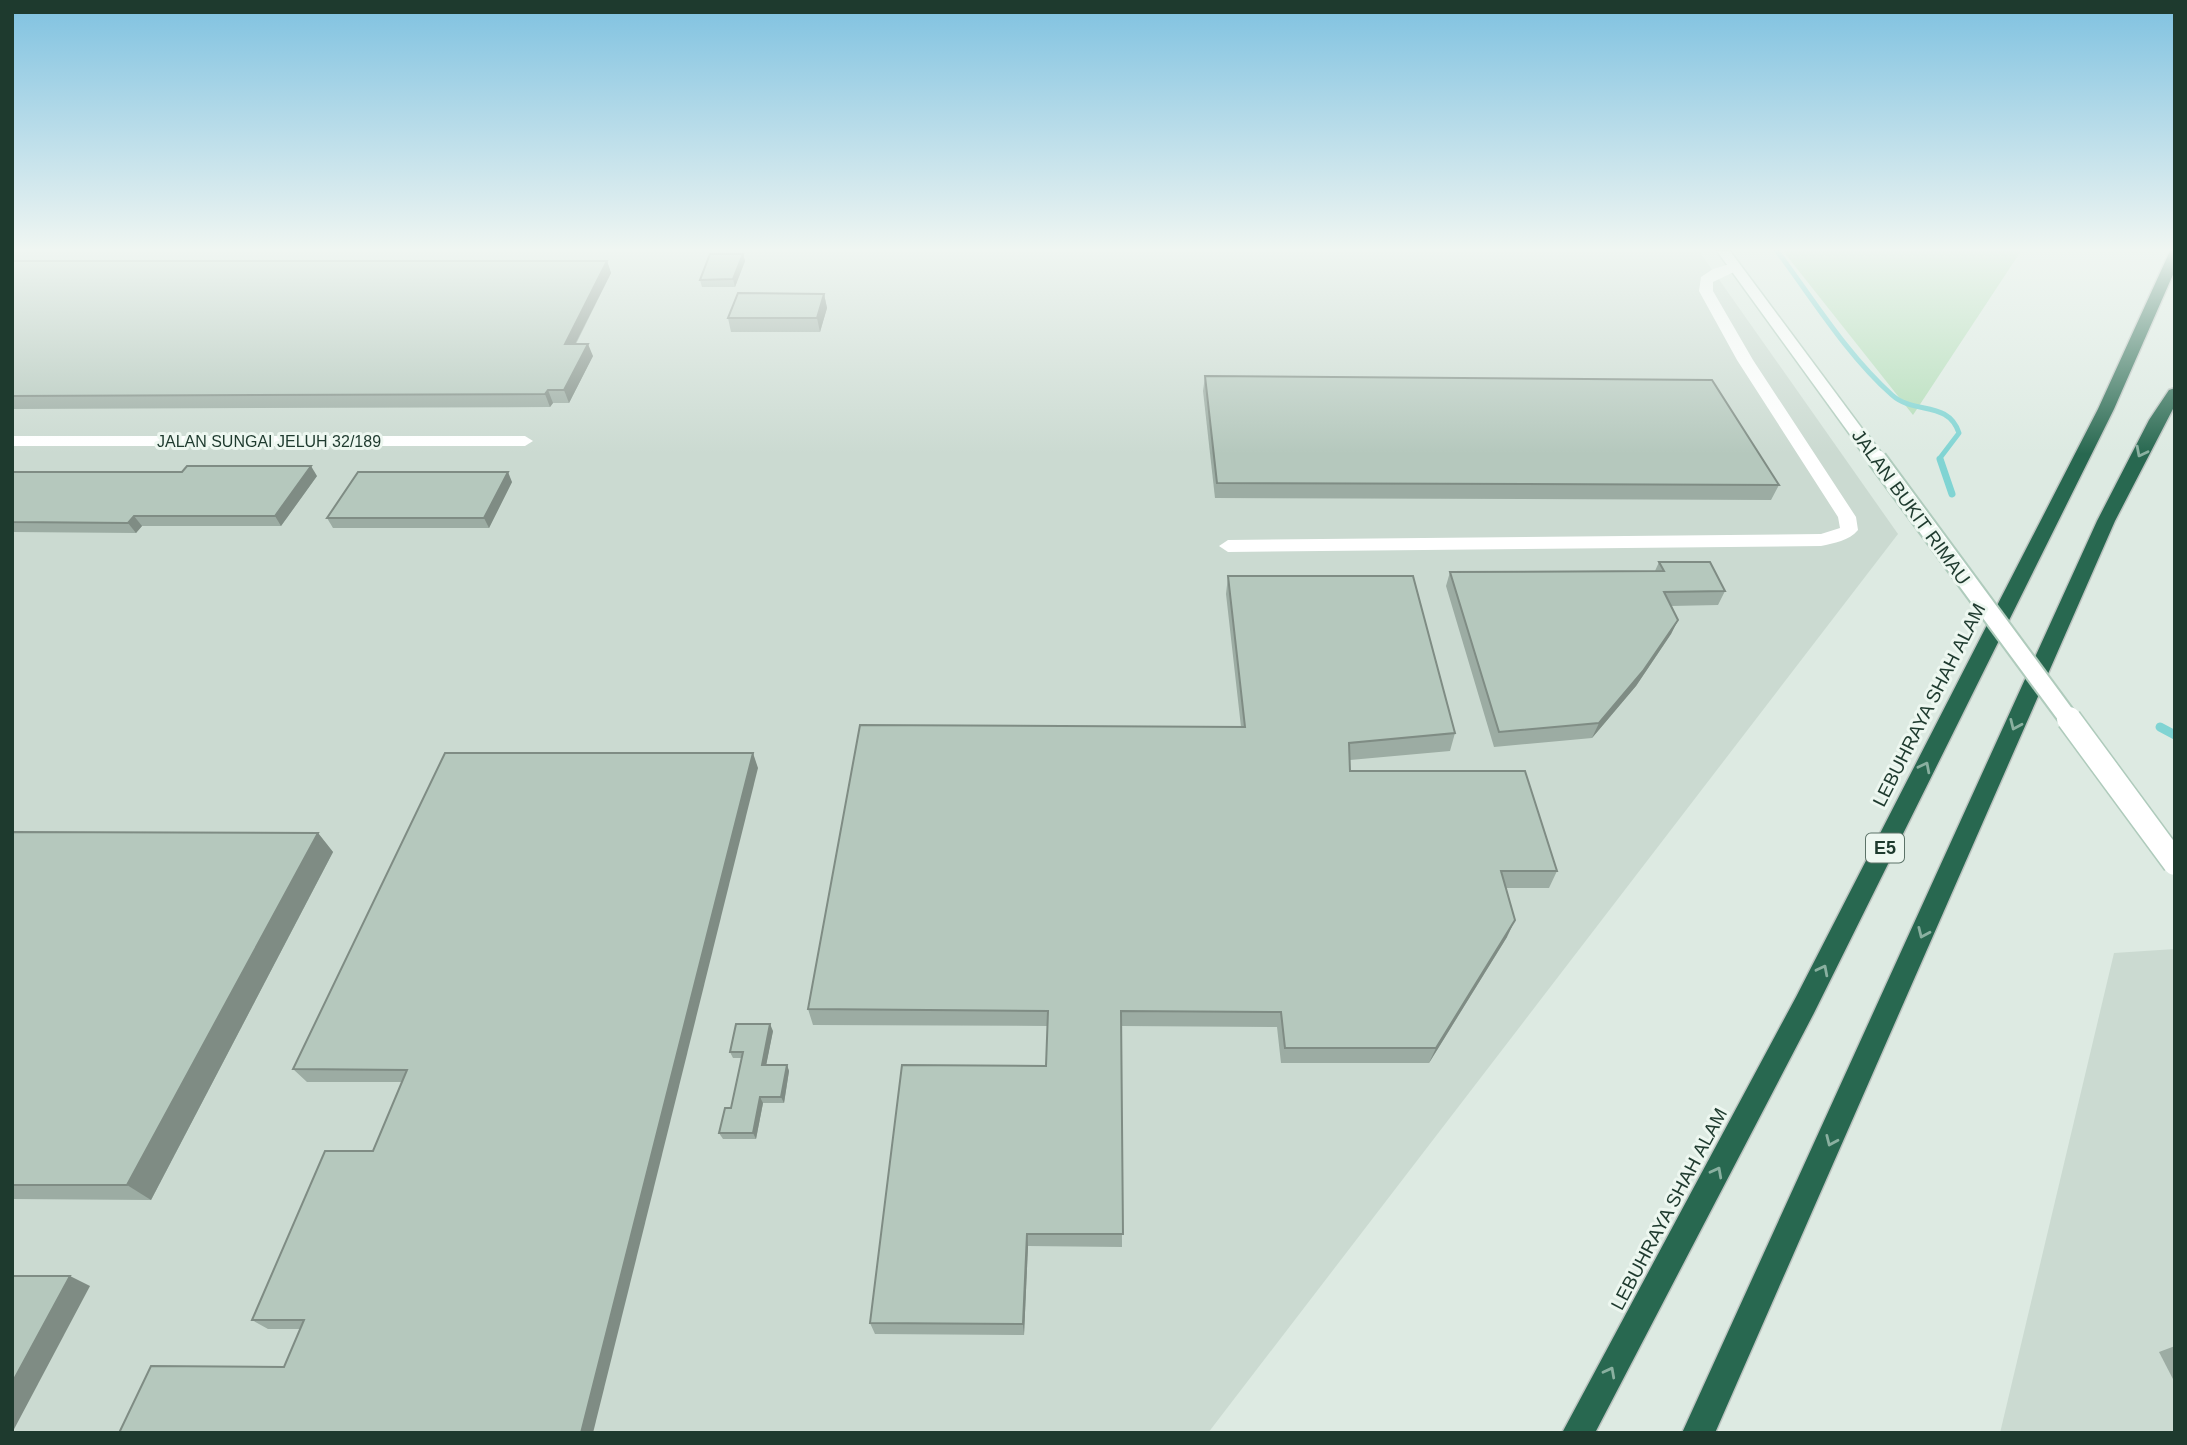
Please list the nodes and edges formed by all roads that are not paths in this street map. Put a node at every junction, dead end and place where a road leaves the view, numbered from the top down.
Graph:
1 (1722, 318) edge
2 (1771, 318) edge
3 (2146, 318) edge
4 (2175, 393) edge
5 (12, 441) edge
6 (525, 441) dead end
7 (1228, 547) dead end
8 (2175, 863) edge
9 (1578, 1433) edge
10 (1698, 1433) edge

1 - 7 street
2 - 8 street, JALAN BUKIT RIMAU, bridge
9 -> 3 highway, LEBUHRAYA SHAH ALAM / E5
4 -> 10 highway
5 - 6 street, JALAN SUNGAI JELUH 32/189

